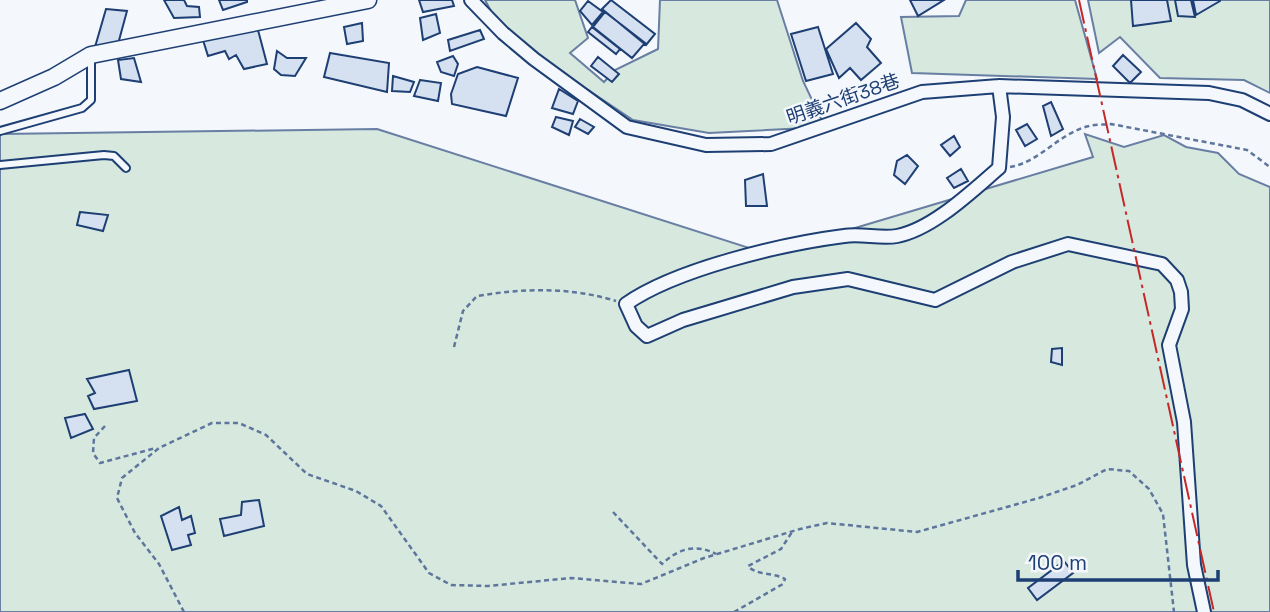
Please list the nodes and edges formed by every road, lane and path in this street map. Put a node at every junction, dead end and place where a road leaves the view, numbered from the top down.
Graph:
1 (368, 0) edge
2 (471, 0) edge
3 (91, 55) junction
4 (999, 86) junction
5 (0, 101) edge
6 (1270, 114) edge
7 (0, 131) edge
8 (0, 166) edge
9 (1270, 167) edge
10 (127, 168) dead end
11 (999, 168) junction
12 (626, 304) junction
13 (454, 347) dead end
14 (105, 426) dead end
15 (159, 447) junction
16 (613, 512) dead end
17 (792, 532) junction
18 (716, 554) junction
19 (184, 612) edge
20 (734, 612) edge
21 (1174, 612) edge
22 (1204, 612) edge

1 - 3 street
2 - 4 street, 明義六街38巷
3 - 5 street
3 - 7 lane
4 - 6 street, 明義六街38巷
4 - 11 street
8 - 10 lane
9 - 11 path
11 - 12 street
12 - 13 path
12 - 22 street
14 - 15 path
15 - 18 path
15 - 19 path
16 - 18 path
17 - 18 path
17 - 20 path
17 - 21 path

